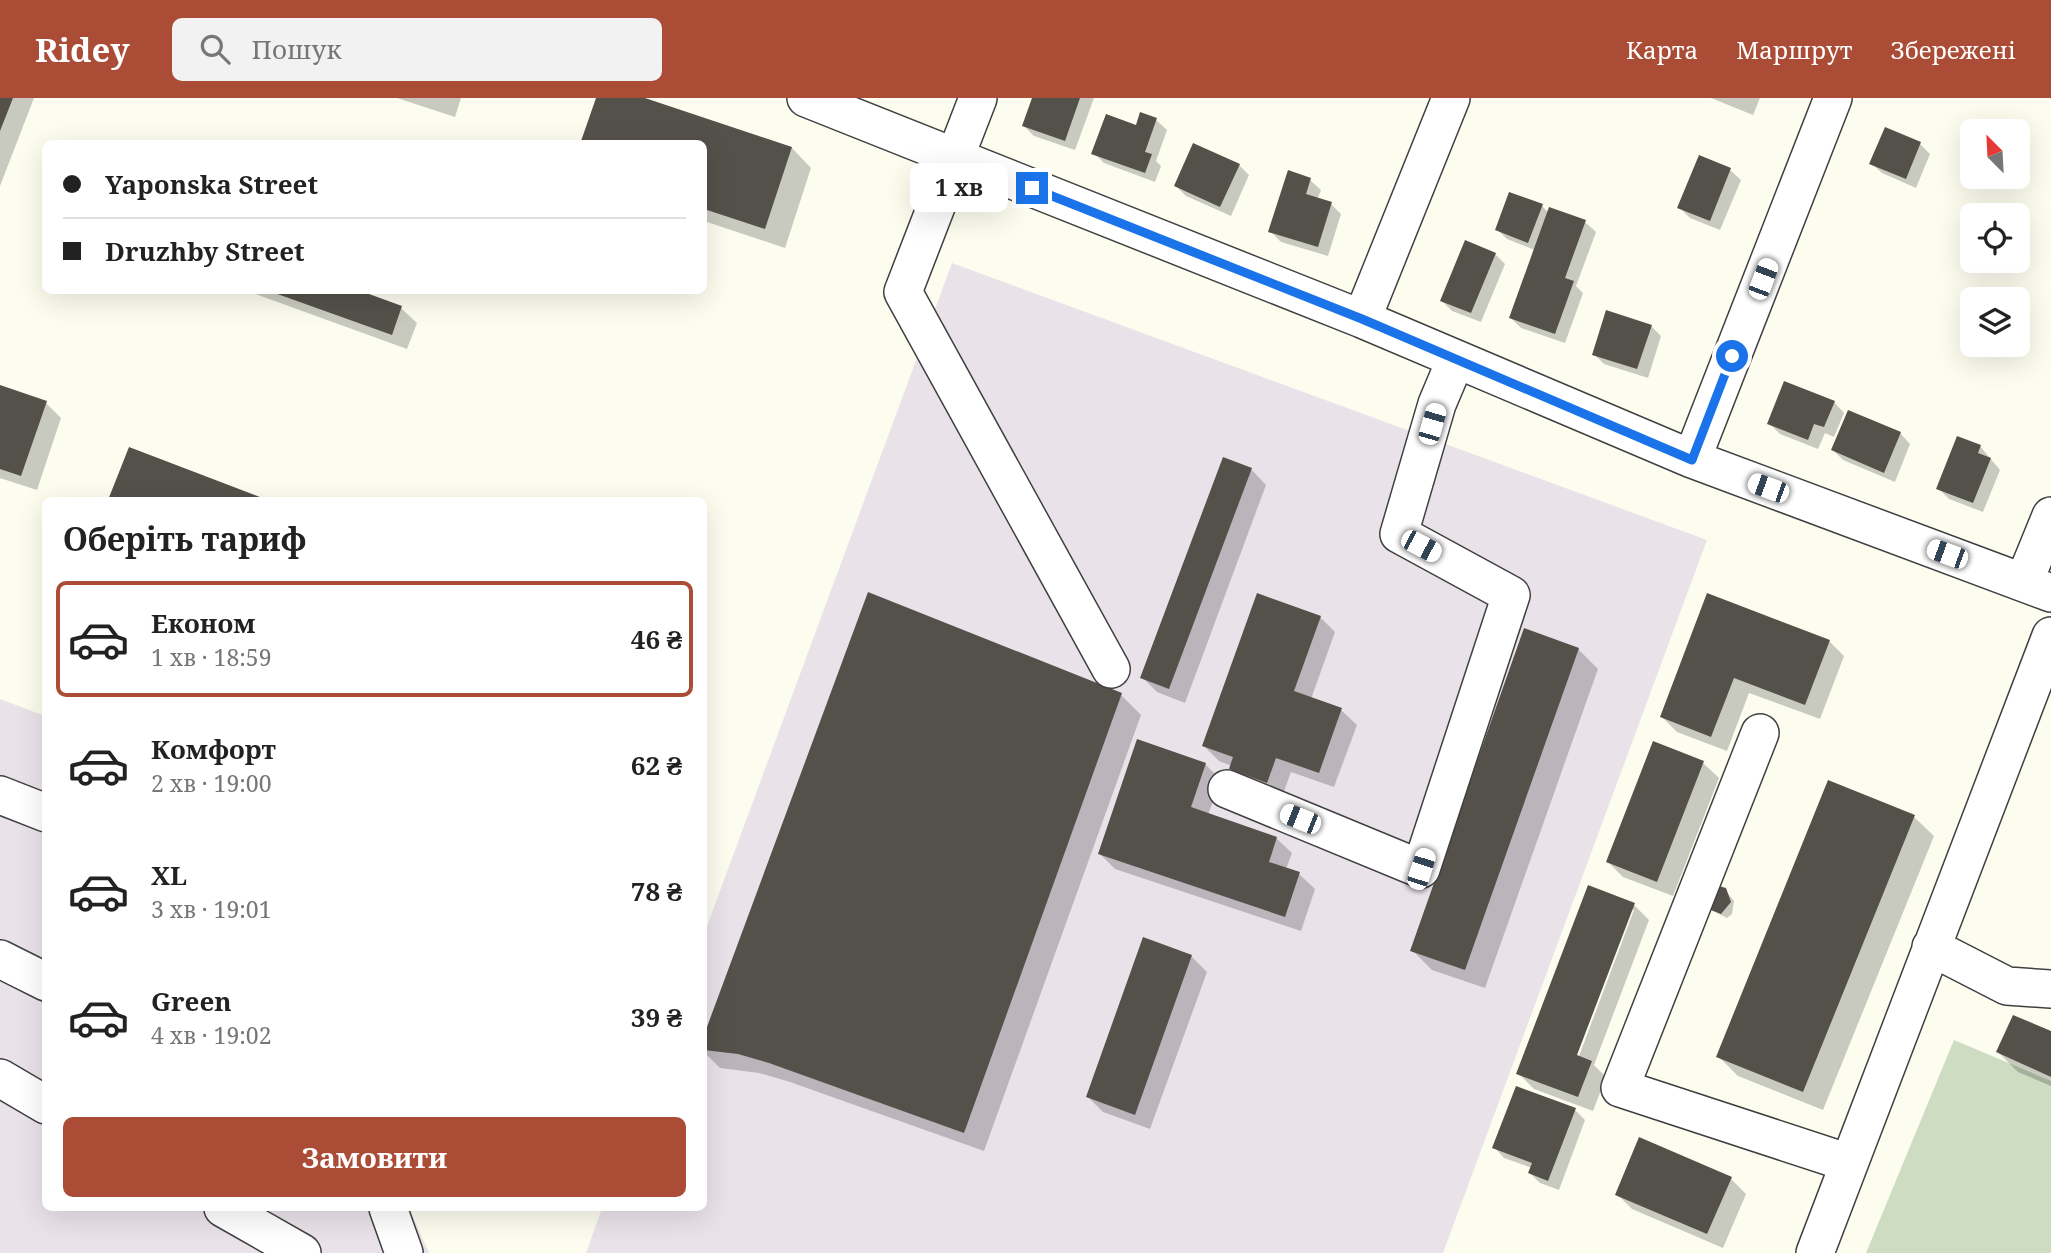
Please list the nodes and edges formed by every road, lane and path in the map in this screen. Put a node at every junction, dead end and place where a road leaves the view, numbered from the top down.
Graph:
1 (806, 98) edge
2 (978, 98) edge
3 (1451, 98) edge
4 (1833, 98) edge
5 (952, 167) junction
6 (1362, 319) junction
7 (1456, 359) junction
8 (1692, 460) junction
9 (2051, 516) edge
10 (2037, 588) edge
11 (2051, 636) edge
12 (1111, 669) dead end
13 (1760, 733) dead end
14 (1227, 789) dead end
15 (0, 795) edge
16 (42, 811) edge
17 (1931, 947) junction
18 (0, 959) edge
19 (42, 980) edge
20 (2051, 989) edge
21 (0, 1078) edge
22 (42, 1103) edge
23 (1849, 1163) junction
24 (228, 1211) edge
25 (389, 1211) edge
26 (302, 1253) edge
27 (404, 1253) edge
28 (1815, 1253) edge

1 - 5 street
2 - 5 street
3 - 6 street
4 - 8 street
5 - 6 street
5 - 12 street
6 - 7 street
7 - 8 street
7 - 14 street
8 - 10 street
9 - 10 street
11 - 17 street
13 - 23 street
15 - 16 street
17 - 20 street
17 - 23 street
18 - 19 street
21 - 22 street
23 - 28 street
24 - 26 street
25 - 27 street

